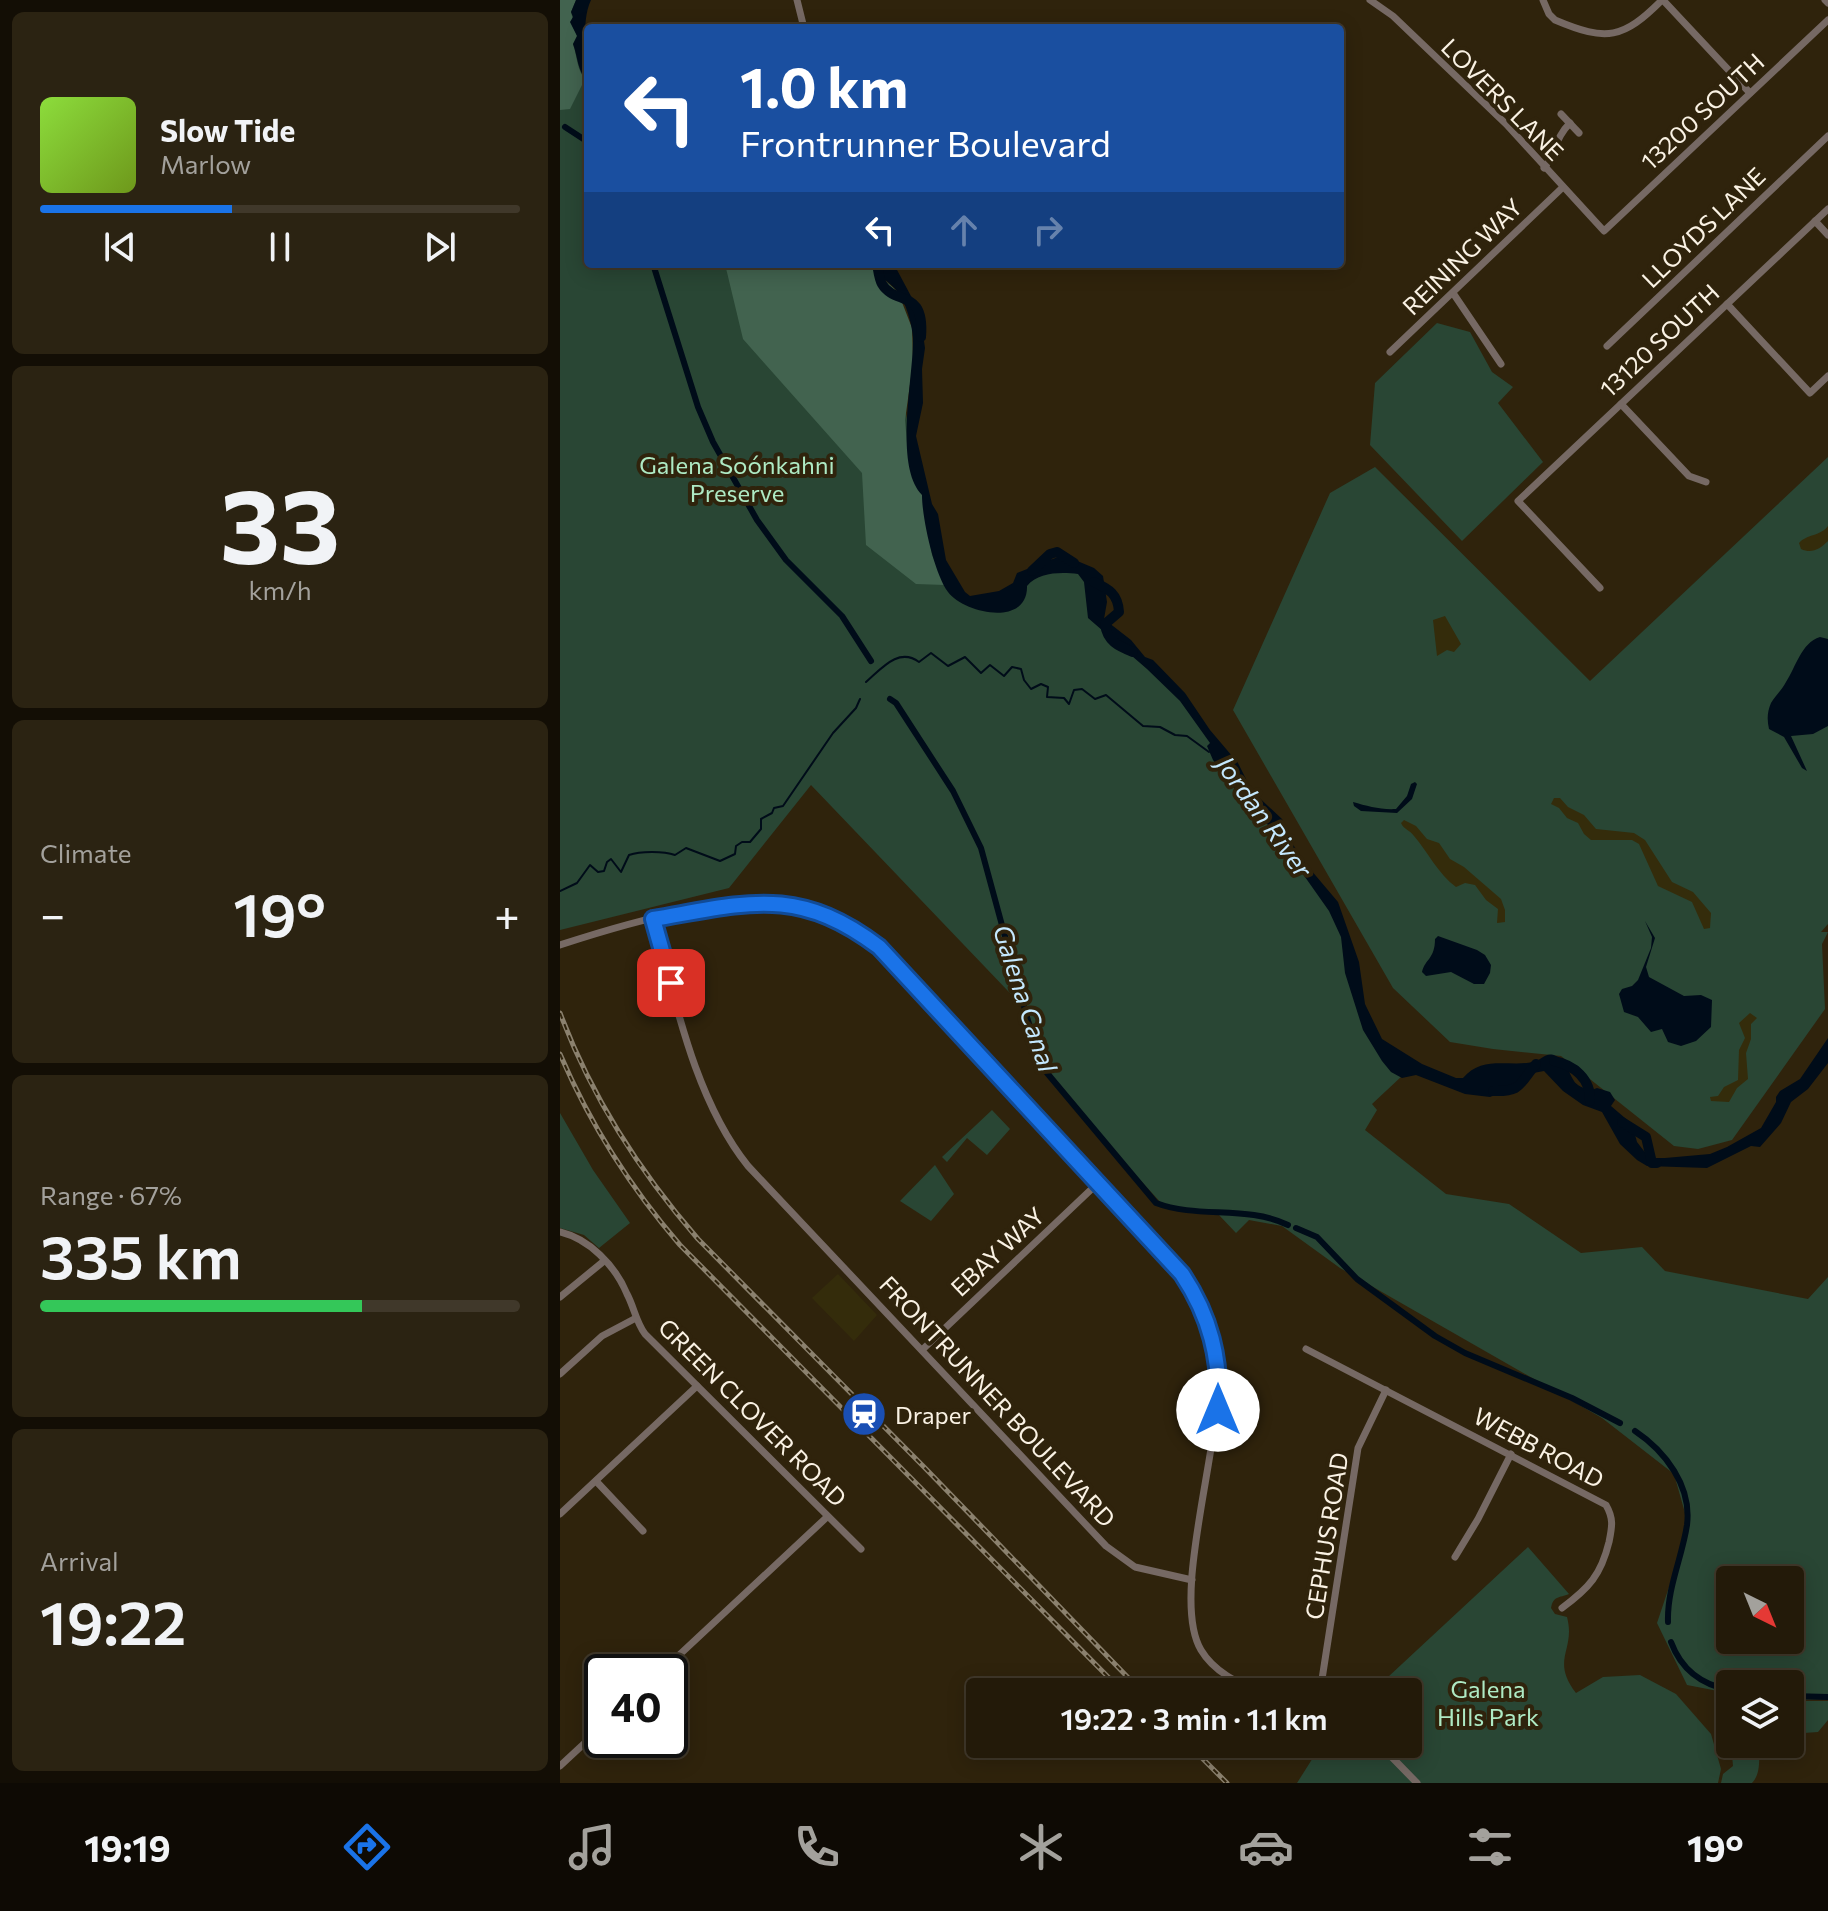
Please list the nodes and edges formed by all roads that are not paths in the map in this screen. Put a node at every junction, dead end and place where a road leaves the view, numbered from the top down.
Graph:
1 (797, 0) edge
2 (1370, 0) edge
3 (1543, 0) edge
4 (1662, 0) edge
5 (1828, 20) edge
6 (803, 24) edge
7 (1750, 93) junction
8 (1561, 114) dead end
9 (1570, 123) junction
10 (1579, 133) dead end
11 (1828, 136) edge
12 (1544, 168) junction
13 (1562, 188) junction
14 (1828, 209) edge
15 (1815, 221) junction
16 (1604, 231) joint
17 (1828, 235) edge
18 (1453, 293) junction
19 (1727, 304) junction
20 (1607, 346) dead end
21 (1390, 352) dead end
22 (1501, 364) dead end
23 (1828, 376) edge
24 (1621, 404) junction
25 (1706, 482) dead end
26 (1600, 588) dead end
27 (653, 919) junction
28 (560, 945) edge
29 (1099, 1182) junction
30 (560, 1232) edge
31 (604, 1261) junction
32 (560, 1297) edge
33 (636, 1318) junction
34 (1306, 1349) dead end
35 (922, 1350) junction
36 (560, 1374) edge
37 (697, 1386) junction
38 (1386, 1390) junction
39 (1511, 1454) junction
40 (596, 1481) junction
41 (560, 1514) edge
42 (827, 1517) junction
43 (643, 1531) dead end
44 (861, 1549) dead end
45 (1455, 1557) dead end
46 (1192, 1580) junction
47 (1562, 1608) dead end
48 (680, 1654) edge
49 (1234, 1678) edge
50 (1322, 1678) edge
51 (584, 1744) edge
52 (1393, 1758) edge
53 (560, 1766) edge
54 (1417, 1783) edge

1 - 6 street
2 - 12 street, LOVERS LANE
3 - 4 street
4 - 7 street
5 - 7 street, 13200 SOUTH
7 - 16 street, 13200 SOUTH
8 - 9 street
9 - 10 street
9 - 12 street
11 - 20 street, LLOYDS LANE
12 - 13 street, LOVERS LANE
13 - 16 street, LOVERS LANE
13 - 18 street, REINING WAY
14 - 15 street, 13120 SOUTH
15 - 17 street
15 - 19 street, 13120 SOUTH
18 - 21 street, REINING WAY
18 - 22 street
19 - 23 street
19 - 24 street, 13120 SOUTH
24 - 25 street
24 - 26 street, 13120 SOUTH
27 - 28 street
27 - 29 street
27 - 35 street, FRONTRUNNER BOULEVARD
29 - 35 street, EBAY WAY
29 - 46 street
30 - 31 street, GREEN CLOVER ROAD
31 - 32 street
31 - 33 street, GREEN CLOVER ROAD
33 - 36 street
33 - 37 street, GREEN CLOVER ROAD
34 - 38 street, WEBB ROAD
35 - 46 street, FRONTRUNNER BOULEVARD
37 - 40 street
37 - 42 street, GREEN CLOVER ROAD
38 - 39 street, WEBB ROAD
38 - 50 street, CEPHUS ROAD
39 - 45 street
39 - 47 street, WEBB ROAD
40 - 41 street
40 - 43 street
42 - 44 street, GREEN CLOVER ROAD
42 - 48 street
46 - 49 street
51 - 53 street
52 - 54 street

